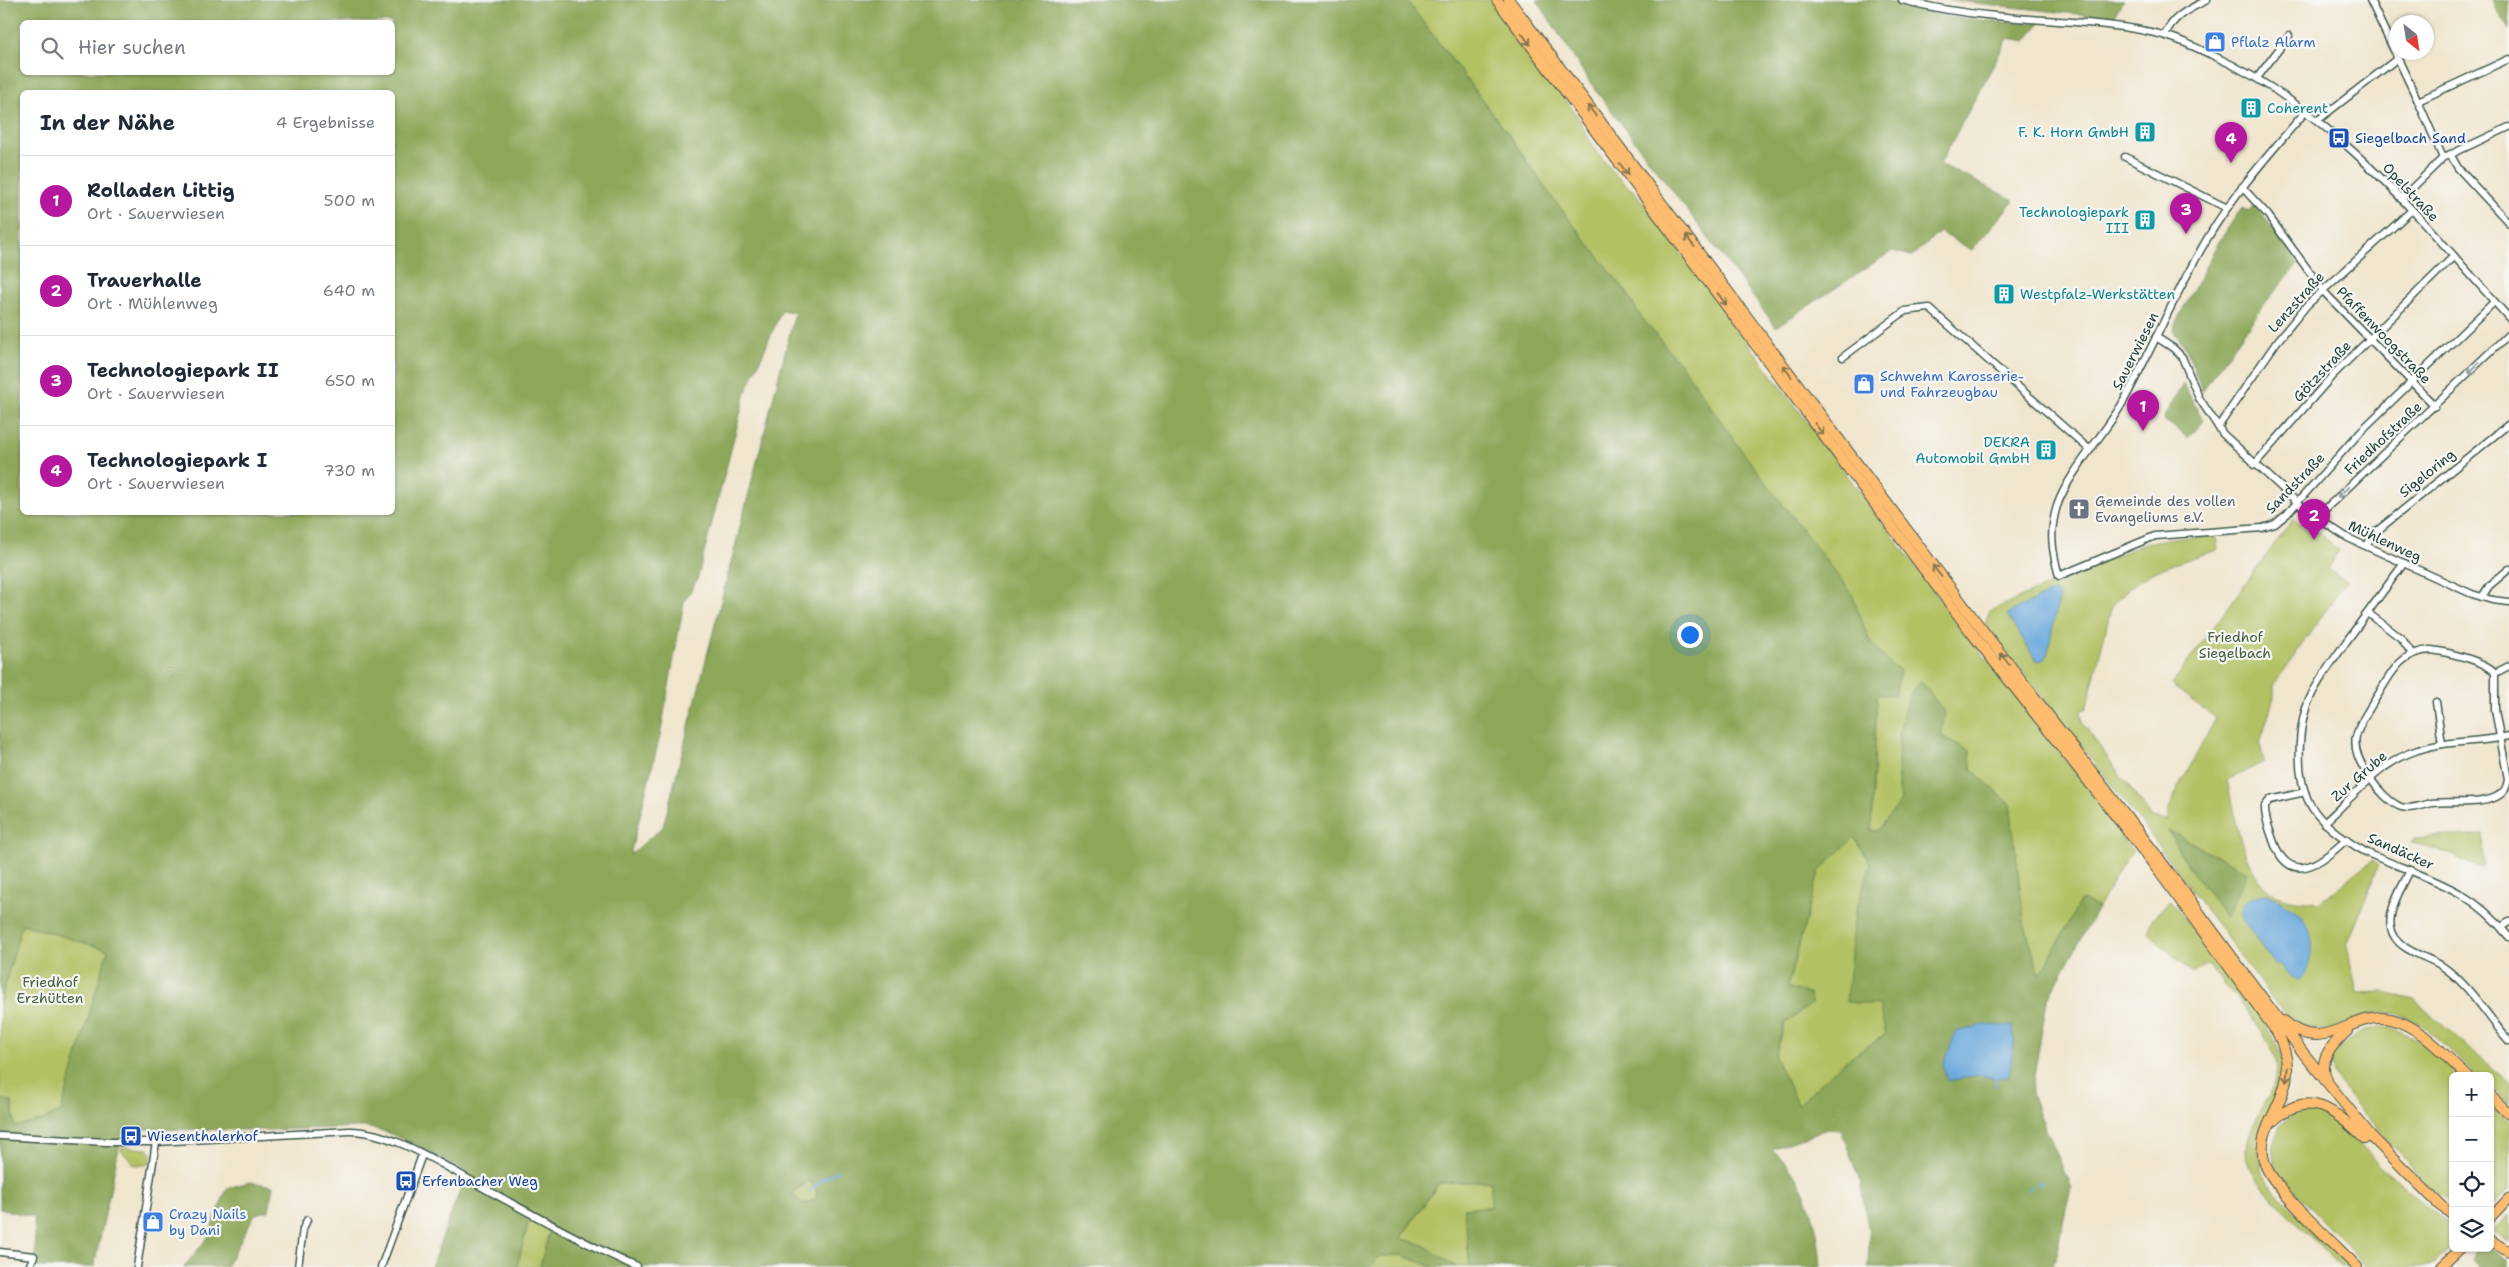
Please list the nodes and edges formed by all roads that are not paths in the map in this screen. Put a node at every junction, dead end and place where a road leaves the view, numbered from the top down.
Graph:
1 (1498, 0) edge
2 (1509, 0) edge
3 (1902, 0) edge
4 (2207, 0) edge
5 (2370, 0) edge
6 (2165, 35) junction
7 (2289, 36) dead end
8 (2389, 39) edge
9 (2509, 59) edge
10 (2395, 60) edge
11 (2399, 60) edge
12 (2257, 78) junction
13 (2418, 101) junction
14 (2306, 111) junction
15 (2318, 120) junction
16 (2509, 127) edge
17 (2450, 154) junction
18 (2125, 157) dead end
19 (2443, 158) junction
20 (2242, 187) junction
21 (2401, 199) junction
22 (2227, 208) junction
23 (2412, 210) junction
24 (2508, 222) edge
25 (2454, 256) junction
26 (2322, 289) junction
27 (2494, 302) junction
28 (2509, 318) edge
29 (2509, 334) edge
30 (2156, 337) junction
31 (2370, 338) junction
32 (1843, 358) dead end
33 (2410, 381) junction
34 (2435, 406) junction
35 (2509, 424) edge
36 (2218, 427) junction
37 (2090, 450) junction
38 (2254, 465) junction
39 (2297, 502) junction
40 (2316, 518) junction
41 (2367, 546) junction
42 (2404, 563) junction
43 (2509, 569) edge
44 (2059, 576) joint
45 (2482, 598) junction
46 (2509, 602) edge
47 (1963, 613) junction
48 (2368, 613) junction
49 (1975, 629) junction
50 (2412, 654) junction
51 (2509, 666) edge
52 (2494, 673) junction
53 (2436, 702) dead end
54 (2509, 736) edge
55 (2499, 738) junction
56 (2442, 744) junction
57 (2372, 780) junction
58 (2507, 791) edge
59 (2305, 792) junction
60 (2324, 823) junction
61 (2347, 839) junction
62 (2410, 870) junction
63 (2509, 922) edge
64 (2501, 927) junction
65 (2509, 937) edge
66 (2267, 1003) junction
67 (2265, 1014) junction
68 (2359, 1023) junction
69 (2509, 1041) edge
70 (2462, 1072) edge
71 (2338, 1095) junction
72 (2494, 1100) edge
73 (2509, 1113) edge
74 (2269, 1126) junction
75 (0, 1136) edge
76 (2364, 1138) junction
77 (156, 1142) junction
78 (422, 1155) junction
79 (2509, 1198) edge
80 (2442, 1207) junction
81 (2449, 1211) edge
82 (2494, 1214) edge
83 (307, 1220) dead end
84 (2494, 1243) edge
85 (0, 1252) edge
86 (2457, 1252) edge
87 (2509, 1252) edge
88 (29, 1267) edge
89 (137, 1267) edge
90 (298, 1267) edge
91 (381, 1267) edge
92 (637, 1267) edge
93 (2357, 1267) edge
94 (2442, 1267) edge

1 -> 47 highway
47 -> 2 highway
3 - 6 street, Opelstraße
4 - 6 street
5 - 8 street
6 - 12 street, Opelstraße
7 - 12 street
9 - 13 street
10 - 15 street
11 - 13 street
12 - 14 street, Opelstraße
13 - 19 street
14 - 15 street, Opelstraße
14 - 20 street, Sauerwiesen
15 - 21 street, Opelstraße
16 - 17 street
17 - 19 street
17 - 24 street
18 - 22 street
19 - 21 street
20 - 22 street, Sauerwiesen
20 - 26 street, Pfaffenwoogstraße
21 - 23 street, Opelstraße
22 - 30 street, Sauerwiesen
23 - 25 street, Opelstraße
23 - 26 street, Lenzstraße
25 - 27 street, Opelstraße
25 - 31 street, Götzstraße
26 - 31 street, Pfaffenwoogstraße
26 - 36 street, Lenzstraße
27 - 28 street, Opelstraße
27 - 33 street, Sandstraße
29 -> 34 street, Friedhofstraße
30 - 36 street, Mühlenweg
30 - 37 street, Sauerwiesen
31 - 33 street, Pfaffenwoogstraße
31 - 38 street, Götzstraße
32 - 37 street
33 - 34 street, Pfaffenwoogstraße
33 - 39 street, Sandstraße
34 -> 40 street, Friedhofstraße
35 - 41 street, Sigeloring
36 - 38 street, Mühlenweg
37 - 44 street, Sauerwiesen
38 - 39 street, Mühlenweg
39 - 40 street, Mühlenweg
39 - 44 street, Sandstraße
40 - 41 street, Mühlenweg
41 - 42 street, Mühlenweg
42 - 45 street, Mühlenweg
42 - 48 street, Sandäcker
43 - 45 street
45 - 46 street, Mühlenweg
47 - 49 highway
48 - 50 street
48 - 59 street, Sandäcker
66 -> 49 highway
49 - 67 highway
50 - 52 street
50 - 57 street
51 - 52 street
52 - 55 street
53 - 56 street
54 - 55 street, Zur Grube
55 - 56 street, Zur Grube
55 - 58 street
56 - 57 street, Zur Grube
57 - 58 street
57 - 60 street, Zur Grube
59 - 60 street, Sandäcker
59 - 61 street
60 - 61 street, Sandäcker
61 - 62 street, Sandäcker
62 - 64 street, Sandäcker
62 - 69 street
63 - 64 street
64 - 65 street, Sandäcker
66 - 68 highway
66 - 71 highway
67 -> 74 highway
67 - 76 highway
68 - 70 highway
68 - 71 highway
71 - 80 highway
72 - 73 highway
74 - 76 highway
74 - 93 highway
75 - 77 street
76 - 80 highway
77 - 78 street
77 - 89 street
78 - 91 street
78 - 92 street
79 - 82 main road
80 - 81 highway
83 - 90 street
84 - 87 highway
85 - 88 street
86 - 94 main road

